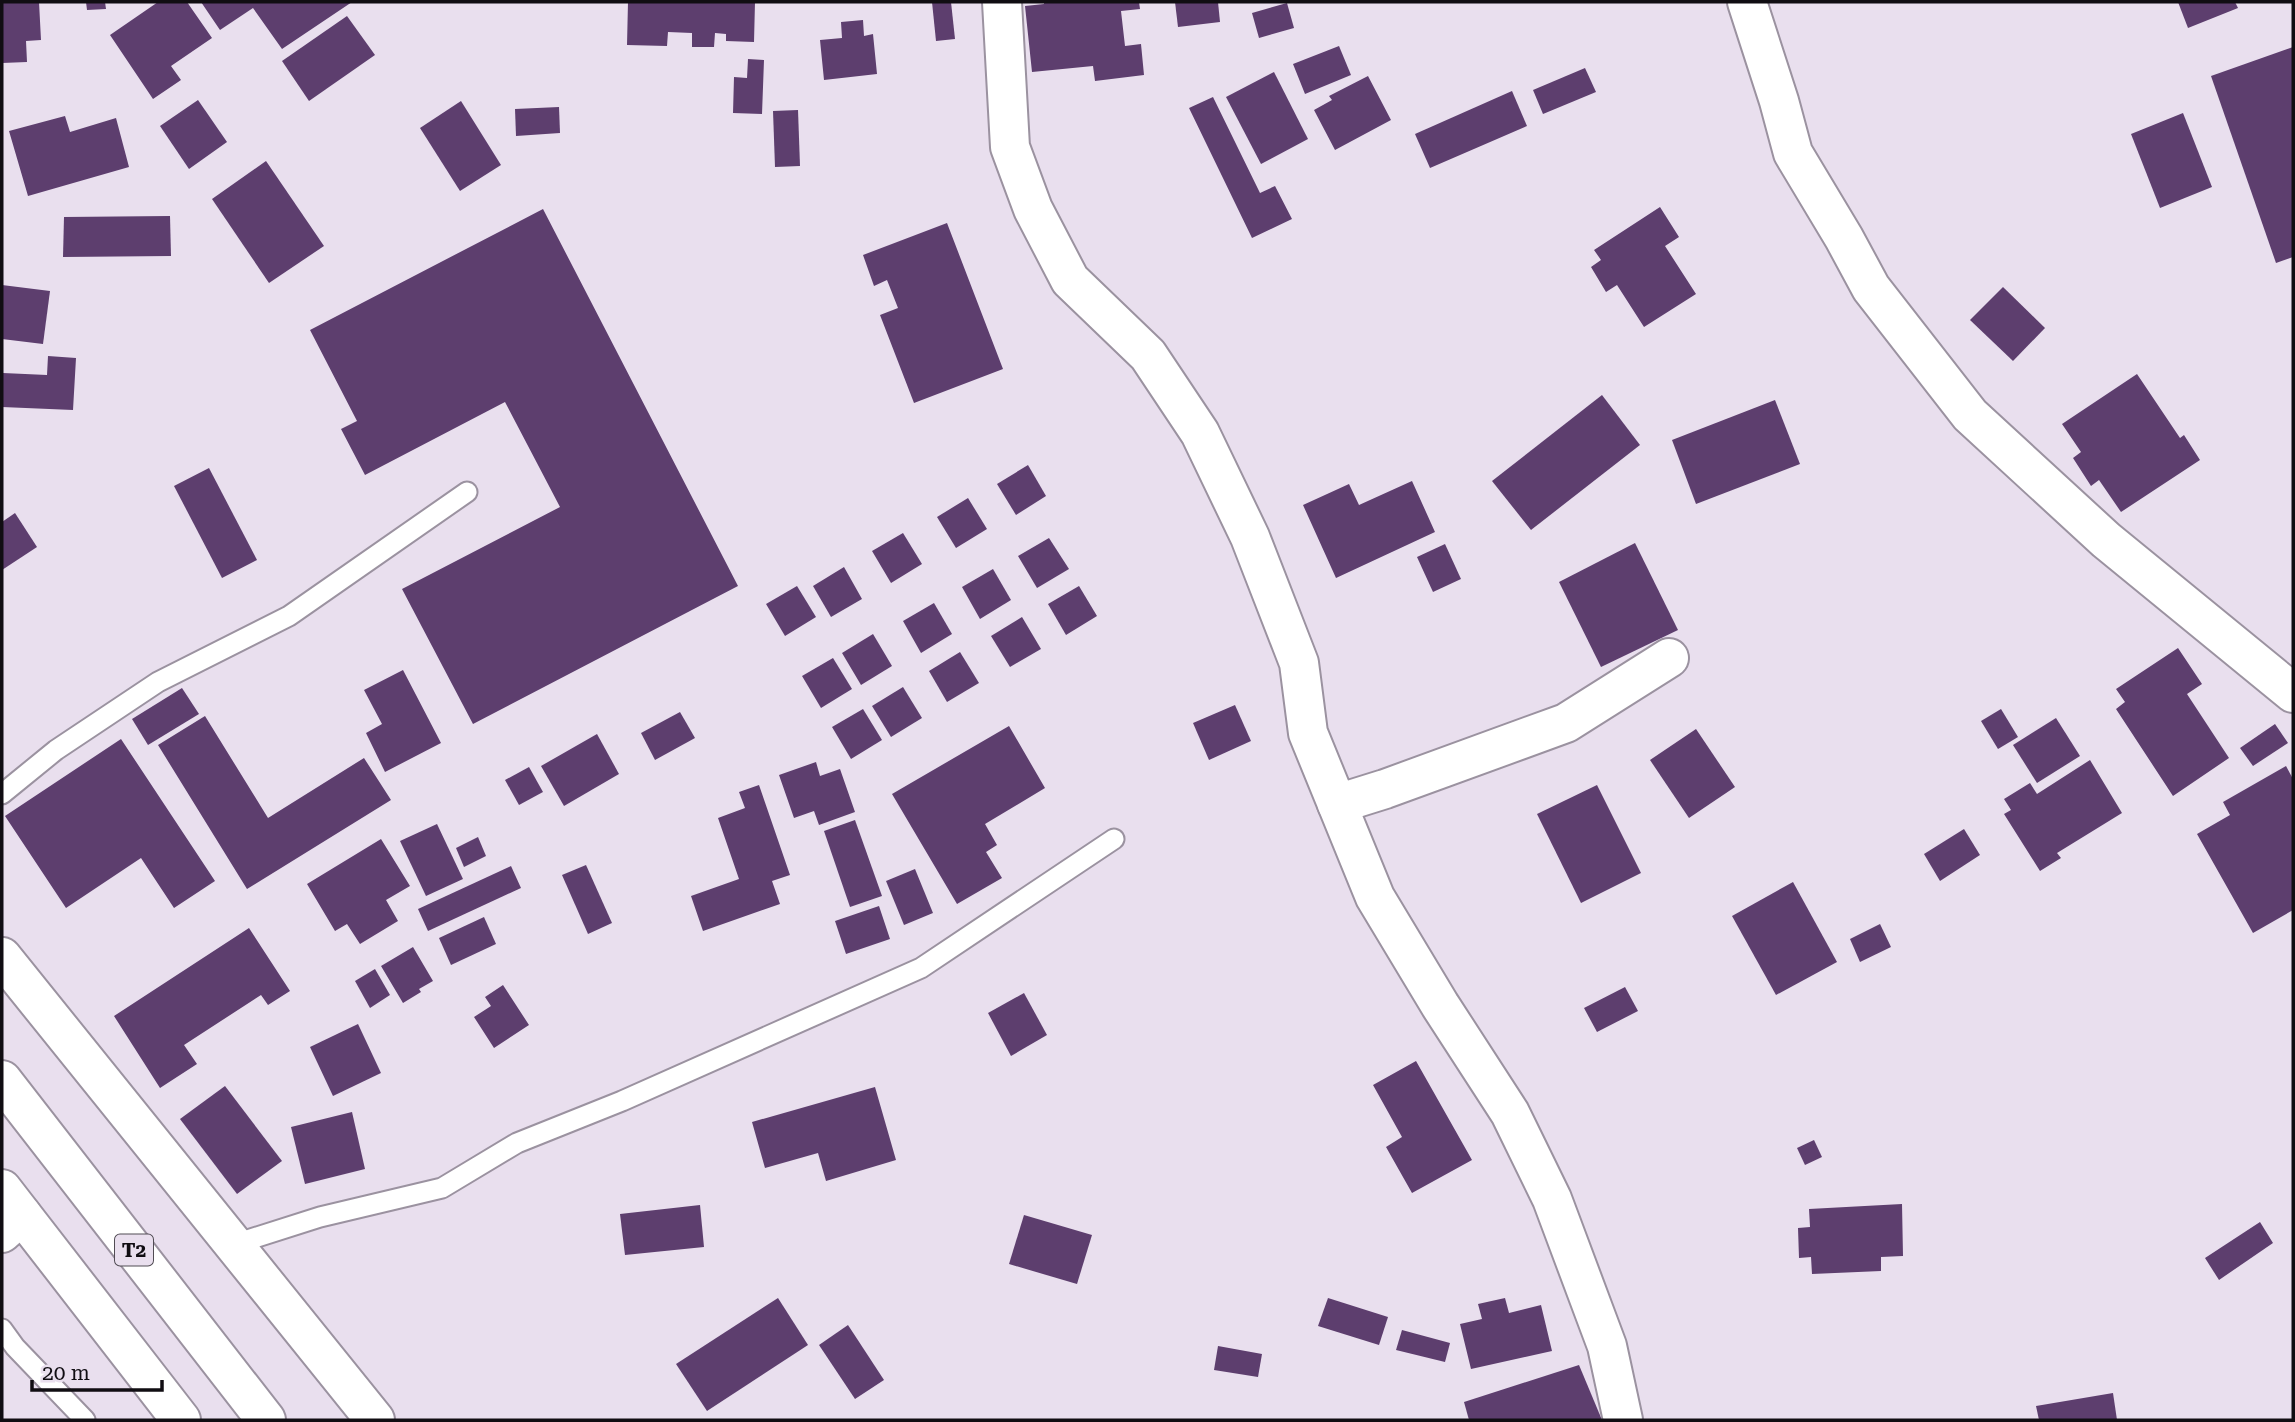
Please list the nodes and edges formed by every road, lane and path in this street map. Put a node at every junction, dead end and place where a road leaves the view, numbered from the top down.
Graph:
1 (1002, 2) edge
2 (1747, 2) edge
3 (467, 492) dead end
4 (1669, 658) dead end
5 (2293, 693) edge
6 (2, 794) edge
7 (1337, 804) junction
8 (1114, 839) dead end
9 (2, 957) edge
10 (2, 1080) edge
11 (8, 1213) edge
12 (235, 1244) junction
13 (2, 1329) edge
14 (85, 1420) edge
15 (181, 1420) edge
16 (266, 1420) edge
17 (375, 1420) edge
18 (1623, 1420) edge

1 - 7 street
2 - 5 street
3 - 6 lane
4 - 7 street
7 - 18 street
8 - 12 lane
9 - 12 street
10 - 16 street, T2
11 - 15 street
12 - 17 street
13 - 14 lane

